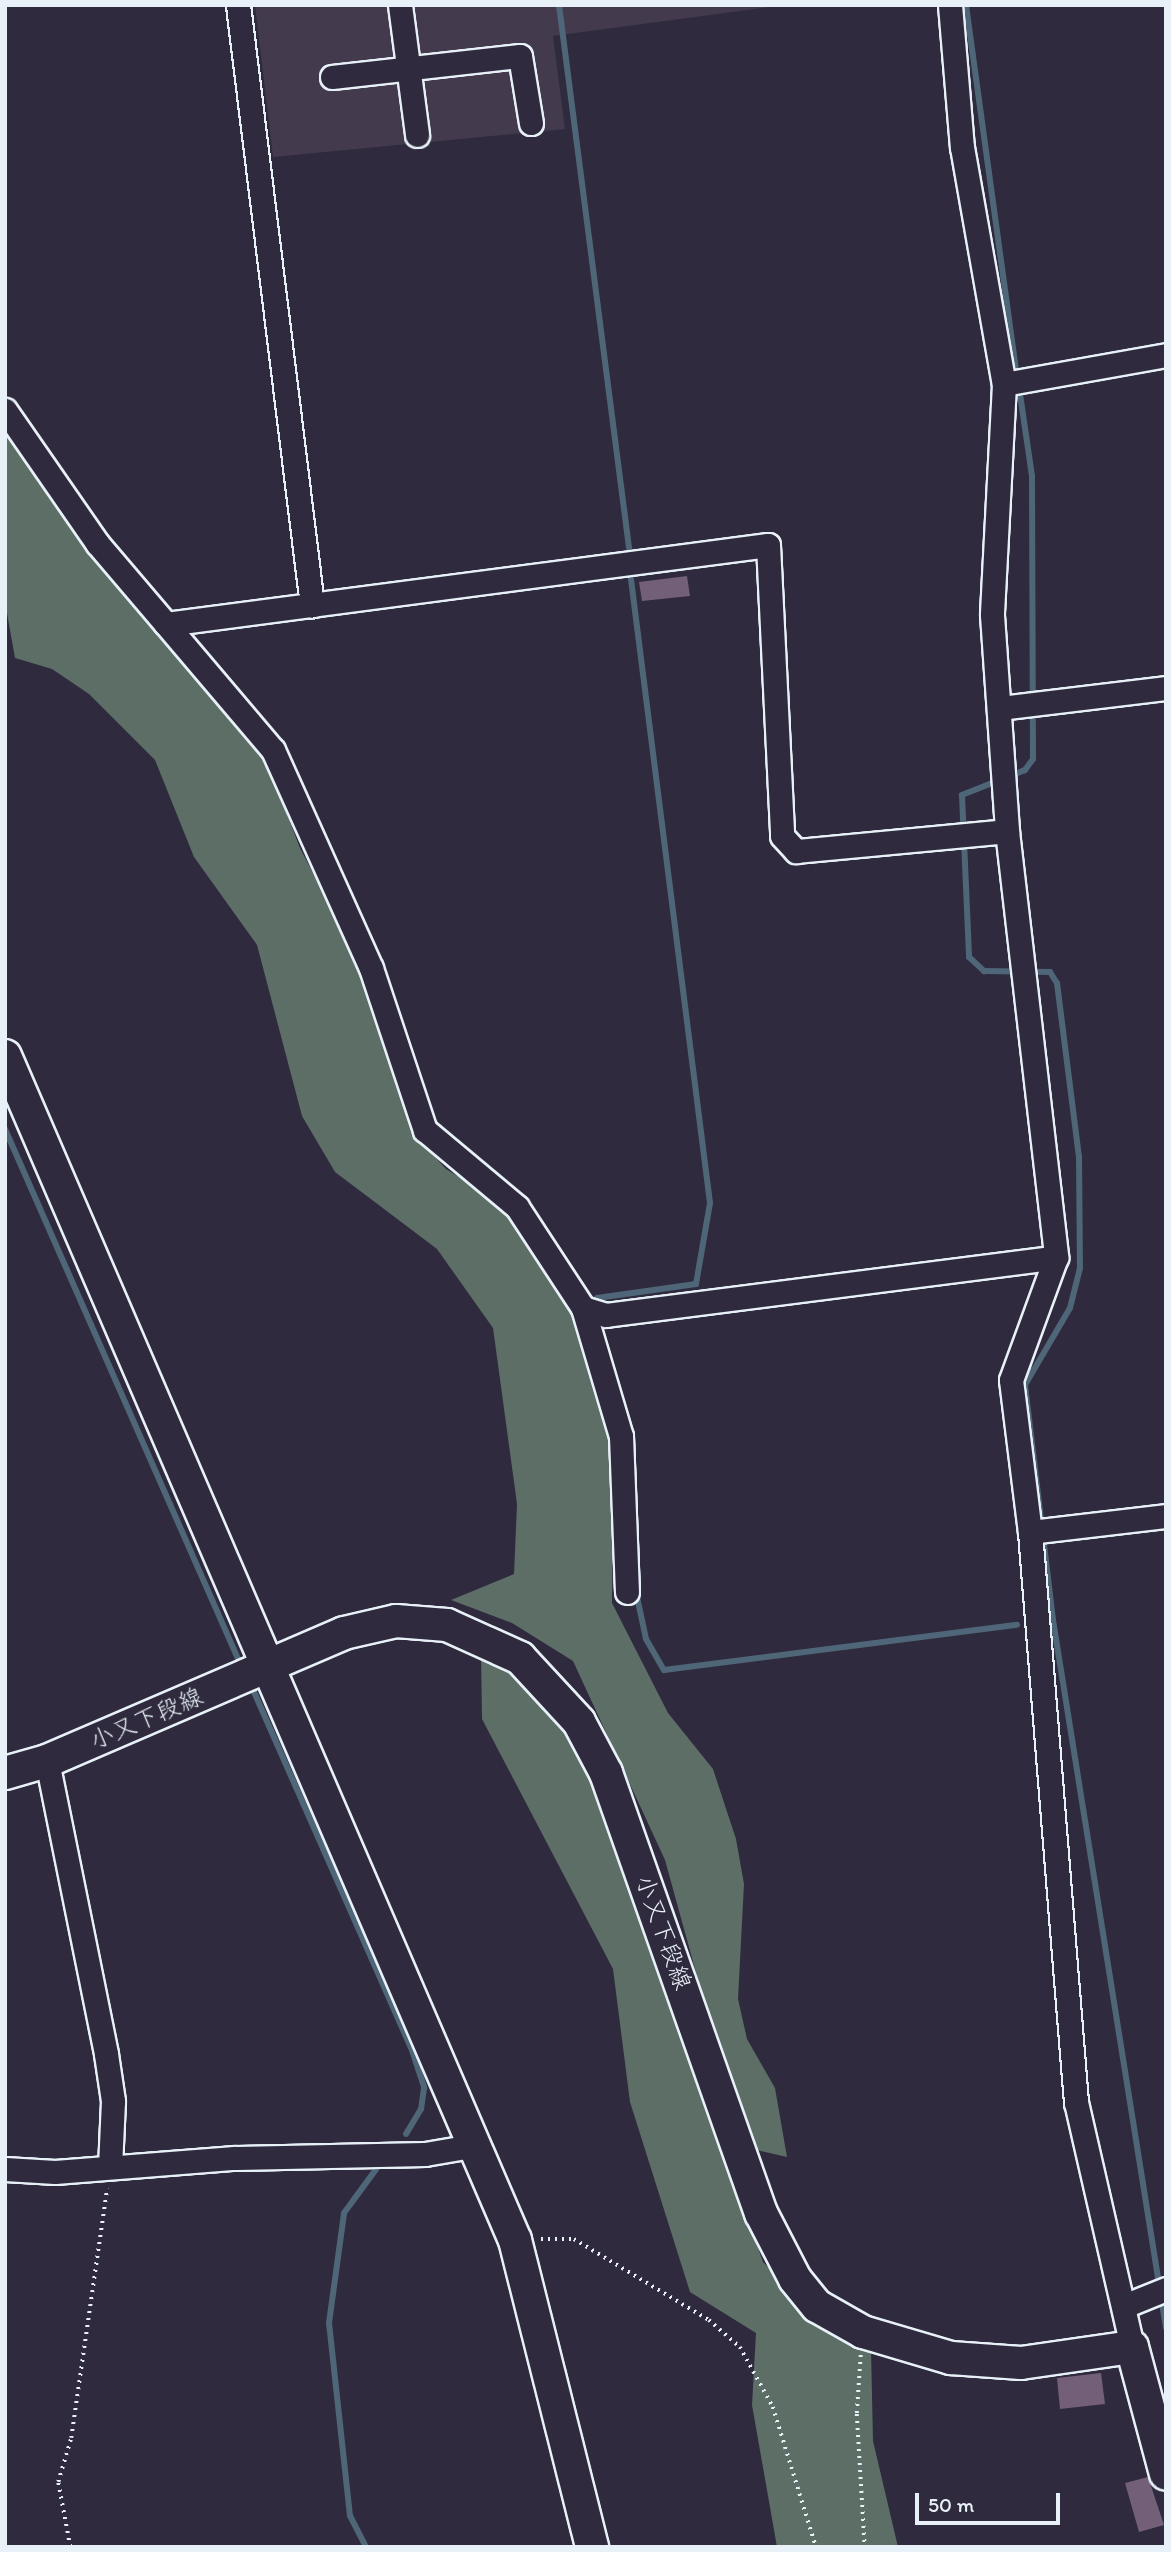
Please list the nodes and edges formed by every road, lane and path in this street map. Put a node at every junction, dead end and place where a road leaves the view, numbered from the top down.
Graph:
1 (238, 5) edge
2 (400, 5) edge
3 (950, 5) edge
4 (408, 66) junction
5 (332, 77) dead end
6 (531, 123) dead end
7 (417, 135) dead end
8 (1166, 355) edge
9 (1004, 384) junction
10 (5, 410) edge
11 (312, 605) junction
12 (166, 624) junction
13 (1166, 688) edge
14 (1000, 708) junction
15 (1007, 831) junction
16 (5, 1056) edge
17 (1056, 1257) junction
18 (583, 1308) junction
19 (1166, 1516) edge
20 (1030, 1532) junction
21 (627, 1592) dead end
22 (271, 1664) junction
23 (47, 1761) junction
24 (5, 1773) edge
25 (477, 2145) junction
26 (110, 2166) junction
27 (5, 2168) edge
28 (515, 2240) junction
29 (1166, 2290) edge
30 (1124, 2306) junction
31 (863, 2332) junction
32 (1132, 2347) junction
33 (1166, 2474) edge
34 (70, 2547) edge
35 (592, 2547) edge
36 (816, 2547) edge
37 (865, 2547) edge

1 - 11 street
2 - 4 street
3 - 9 street
4 - 5 street
4 - 6 street
4 - 7 street
8 - 9 street
9 - 14 street
10 - 12 street
11 - 12 street
11 - 15 street
12 - 18 street
13 - 14 street
14 - 15 street
15 - 17 street
16 - 22 main road
17 - 18 street
17 - 20 street
18 - 21 street
19 - 20 street
20 - 30 street
22 - 23 main road, 小又下段線
22 - 25 main road
22 - 31 main road, 小又下段線
23 - 24 main road, 小又下段線
23 - 26 street
25 - 26 street
25 - 28 main road
26 - 27 street
26 - 34 path
28 - 35 main road
28 - 36 path
29 - 30 street
30 - 32 street
31 - 32 main road, 小又下段線
31 - 37 path
32 - 33 main road

